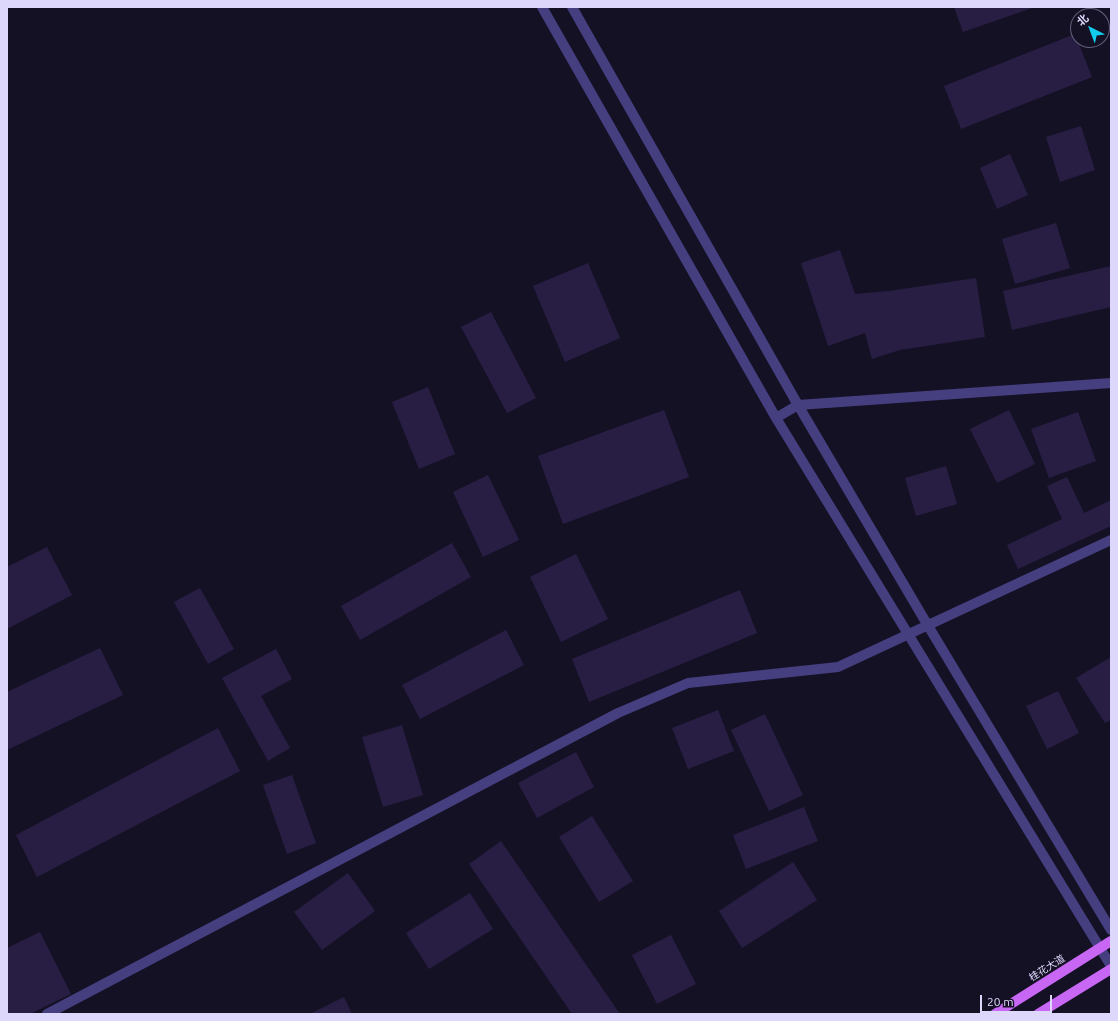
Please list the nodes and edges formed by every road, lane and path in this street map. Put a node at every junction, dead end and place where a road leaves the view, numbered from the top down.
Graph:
1 (542, 7) edge
2 (572, 7) edge
3 (1111, 382) edge
4 (798, 404) junction
5 (776, 418) junction
6 (1111, 540) edge
7 (927, 624) junction
8 (909, 635) junction
9 (1111, 930) edge
10 (1111, 942) edge
11 (1100, 949) junction
12 (1111, 966) edge
13 (1111, 969) edge
14 (47, 1014) edge
15 (995, 1014) edge
16 (1038, 1014) edge

1 - 5 street
2 - 4 street
3 - 4 street
4 - 5 street
4 - 7 street
5 - 8 street
6 - 7 street
7 - 8 street
7 - 9 street
8 - 11 street
8 - 14 street
10 - 11 main road, 桂花大道
11 - 12 street
11 - 15 main road, 桂花大道
13 - 16 main road

